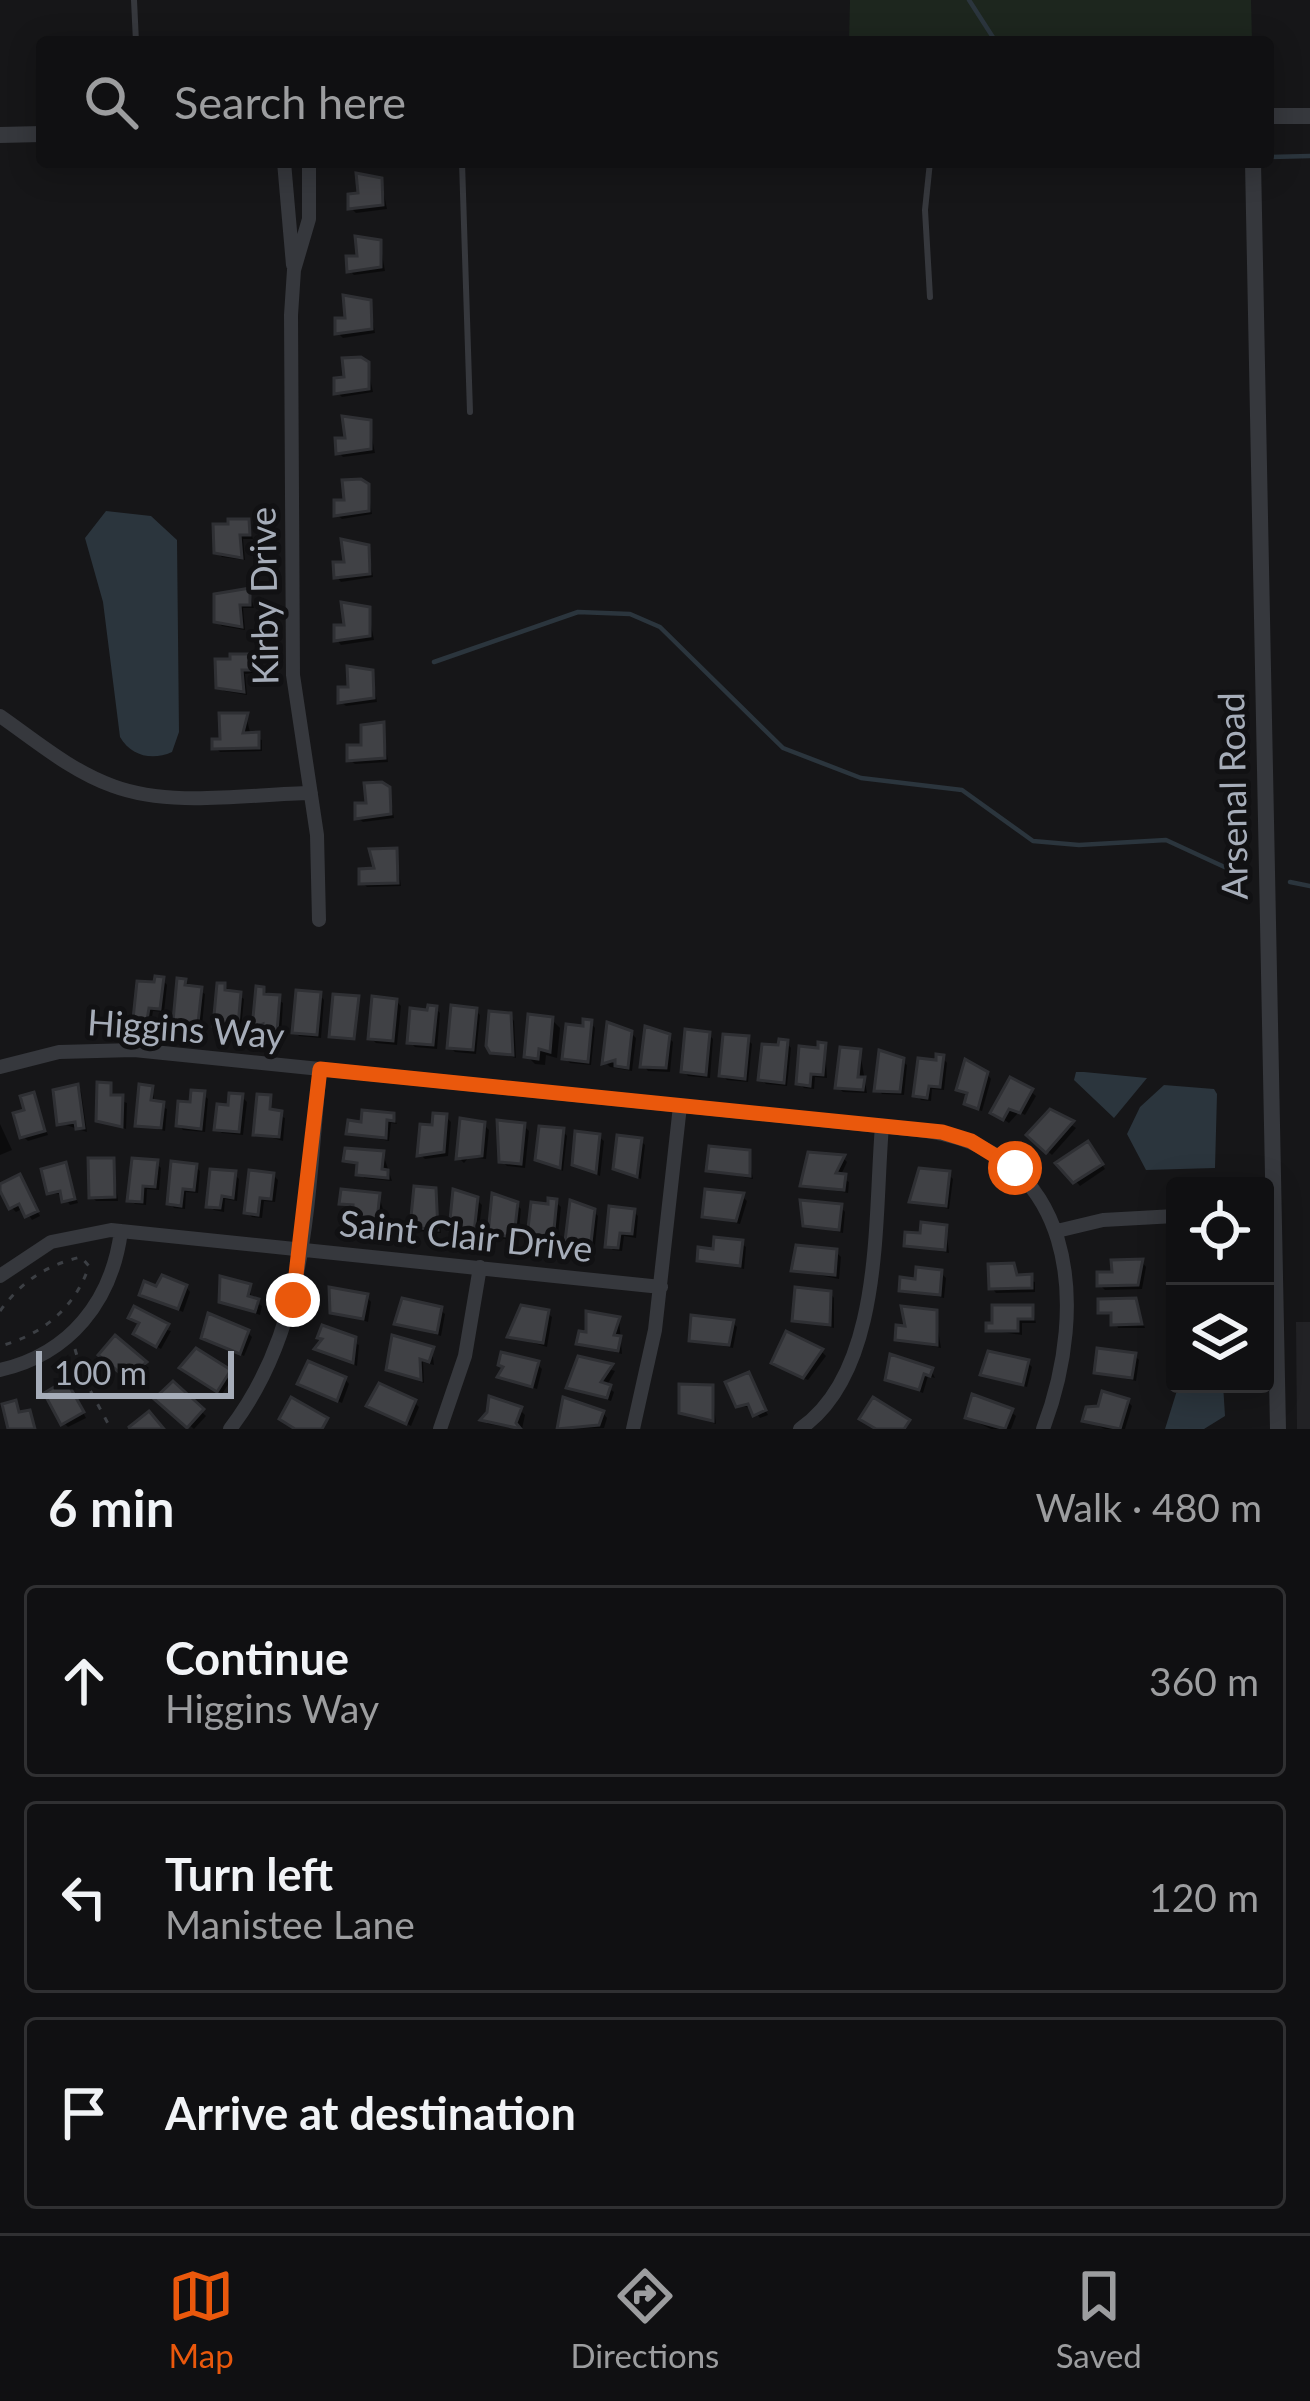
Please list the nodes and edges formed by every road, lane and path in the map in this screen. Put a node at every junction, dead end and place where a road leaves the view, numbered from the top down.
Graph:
1 (134, 0) edge
2 (136, 36) edge
3 (1274, 116) edge
4 (1310, 116) edge
5 (36, 134) edge
6 (0, 136) edge
7 (285, 168) edge
8 (309, 168) edge
9 (462, 168) edge
10 (929, 168) edge
11 (1253, 168) edge
12 (294, 270) junction
13 (930, 296) dead end
14 (470, 412) dead end
15 (0, 716) edge
16 (311, 793) junction
17 (319, 920) dead end
18 (0, 1067) edge
19 (320, 1069) junction
20 (680, 1106) junction
21 (882, 1126) junction
22 (1268, 1177) edge
23 (1166, 1216) edge
24 (121, 1232) junction
25 (1057, 1232) junction
26 (301, 1250) junction
27 (480, 1267) junction
28 (0, 1276) edge
29 (1272, 1285) edge
30 (661, 1287) junction
31 (0, 1311) edge
32 (71, 1336) junction
33 (0, 1346) edge
34 (0, 1370) edge
35 (111, 1429) edge
36 (230, 1429) edge
37 (440, 1429) edge
38 (633, 1429) edge
39 (800, 1429) edge
40 (1043, 1429) edge
41 (1278, 1429) edge

1 - 2 lane
3 - 4 street
5 - 6 street
7 - 12 street, Kirby Drive
8 - 12 street, Kirby Drive
9 - 14 lane
10 - 13 lane
11 - 22 street, Arsenal Road
12 - 16 street, Kirby Drive
15 - 16 street
16 - 17 street, Kirby Drive
18 - 19 street, Higgins Way
19 - 20 street, Higgins Way
19 - 26 street
20 - 21 street, Higgins Way
20 - 30 street
21 - 25 street, Higgins Way
21 - 39 street
23 - 25 street
24 - 26 street, Saint Clair Drive
24 - 28 street, Saint Clair Drive
24 - 32 street
25 - 40 street, Higgins Way
26 - 27 street, Saint Clair Drive
26 - 36 street
27 - 30 street, Saint Clair Drive
27 - 37 street
29 - 41 street, Arsenal Road
30 - 38 street
31 - 33 path
32 - 34 street
32 - 35 path

